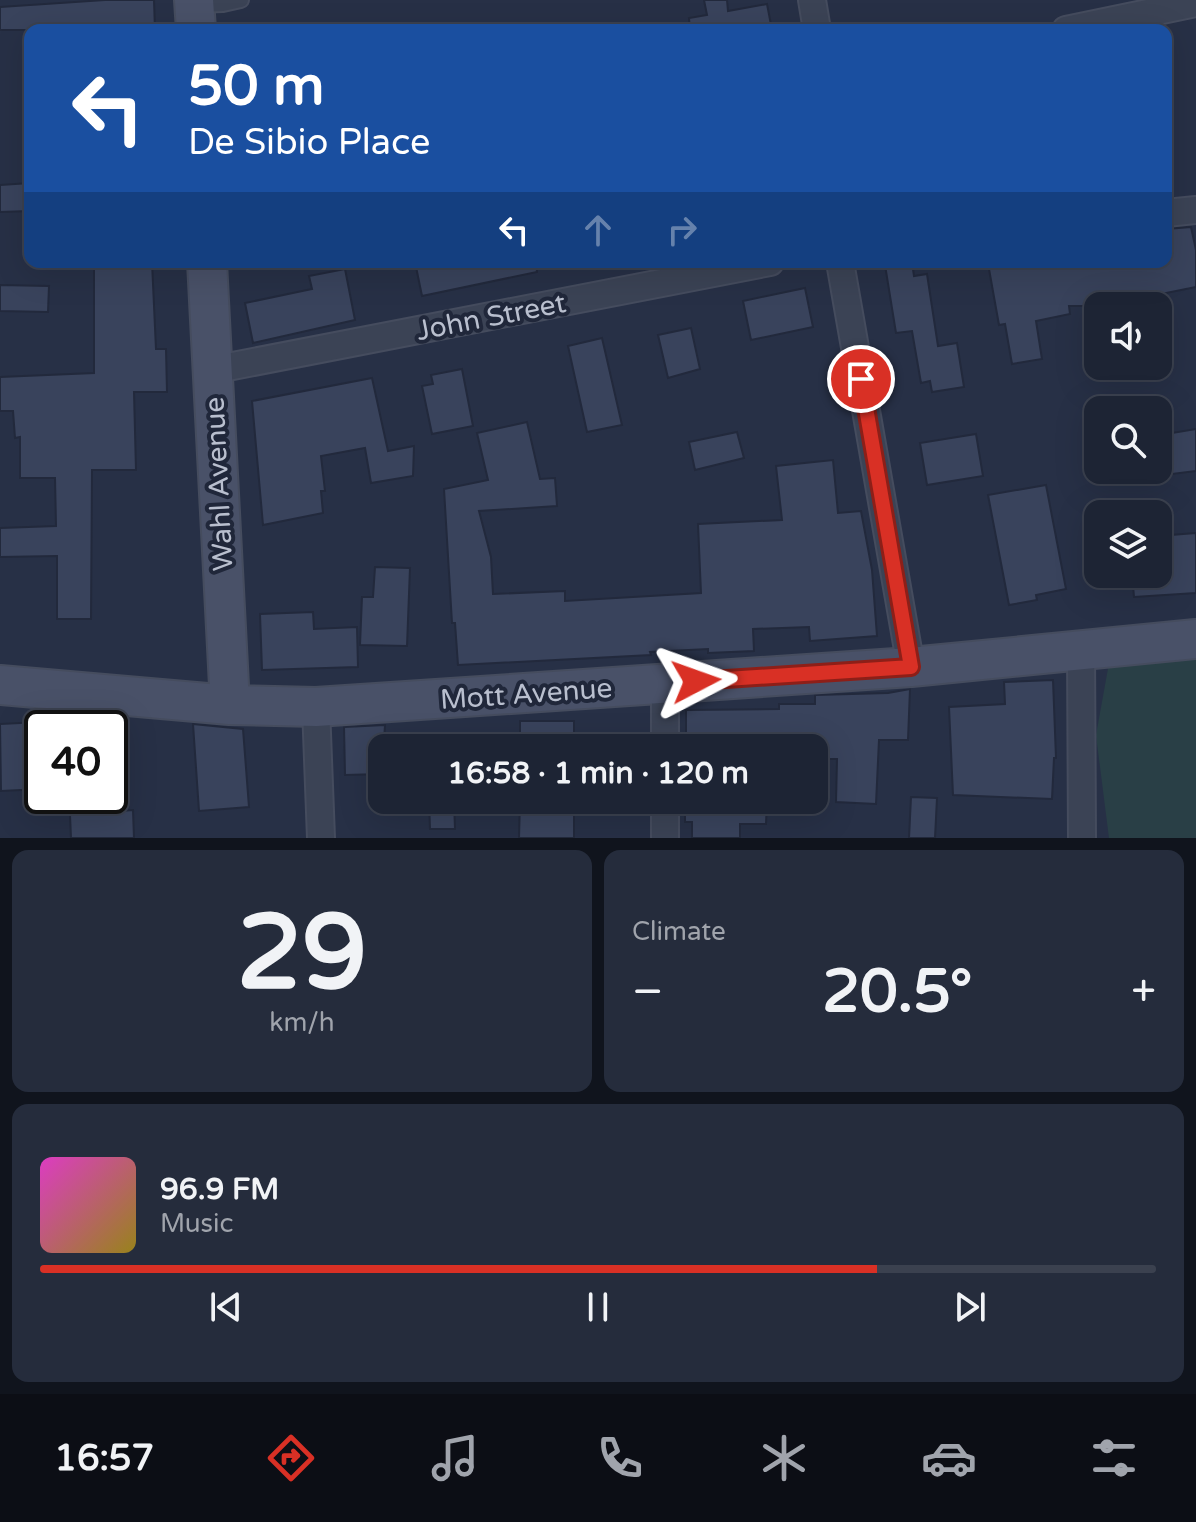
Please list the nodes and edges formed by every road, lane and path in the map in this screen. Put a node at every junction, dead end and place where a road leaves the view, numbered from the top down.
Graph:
1 (241, 0) edge
2 (812, 0) edge
3 (1196, 3) edge
4 (195, 12) edge
5 (816, 24) edge
6 (1095, 24) edge
7 (207, 268) edge
8 (739, 268) edge
9 (841, 268) edge
10 (212, 370) junction
11 (1196, 639) edge
12 (1081, 649) junction
13 (911, 667) junction
14 (665, 683) junction
15 (0, 685) edge
16 (230, 705) junction
17 (316, 707) junction
18 (665, 734) edge
19 (665, 814) edge
20 (321, 838) edge
21 (665, 838) edge
22 (1082, 838) edge

1 - 4 lane
2 - 5 street
3 - 6 street
7 - 10 street, Wahl Avenue
8 - 10 street, John Street
9 - 13 street
10 - 16 street, Wahl Avenue
11 - 12 street, Mott Avenue
12 - 13 street, Mott Avenue
12 - 22 street
13 - 14 street, Mott Avenue
14 - 17 street, Mott Avenue
14 - 18 street
15 - 16 street, Mott Avenue
16 - 17 street, Mott Avenue
17 - 20 street
19 - 21 street

